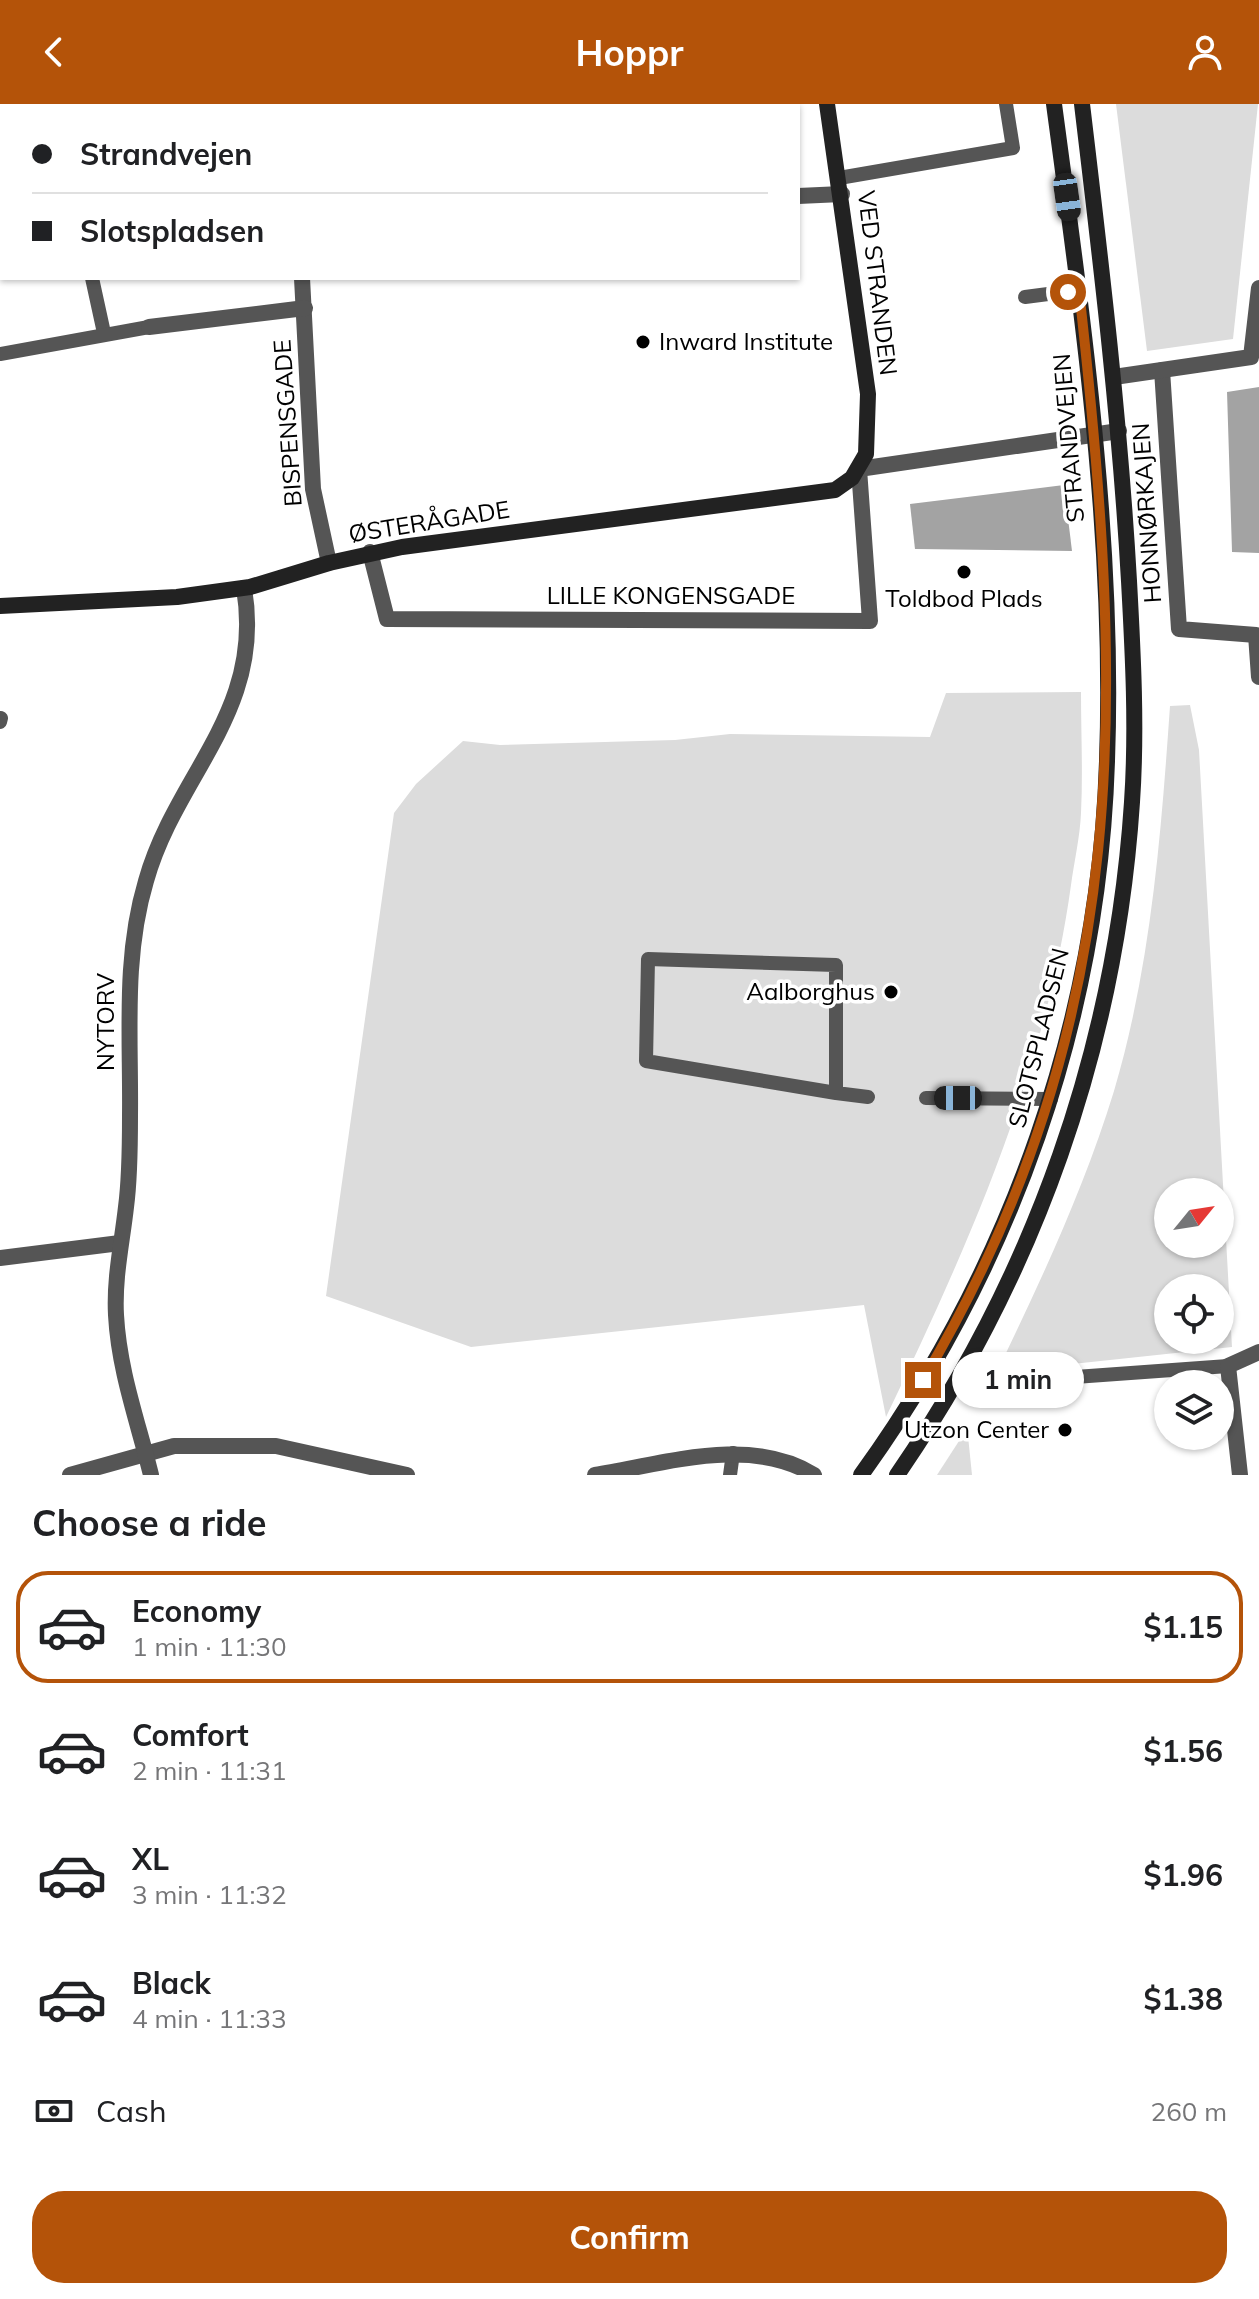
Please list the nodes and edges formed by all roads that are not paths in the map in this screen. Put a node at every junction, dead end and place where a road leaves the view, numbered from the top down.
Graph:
1 (827, 104) edge
2 (1006, 104) edge
3 (1054, 104) edge
4 (1082, 104) edge
5 (840, 186) junction
6 (800, 196) edge
7 (92, 280) edge
8 (302, 280) edge
9 (1259, 288) edge
10 (1079, 290) junction
11 (1025, 297) dead end
12 (305, 308) junction
13 (149, 327) joint
14 (104, 333) junction
15 (0, 354) edge
16 (1162, 370) junction
17 (1114, 377) junction
18 (1119, 431) junction
19 (1094, 435) junction
20 (859, 469) junction
21 (370, 552) junction
22 (329, 563) junction
23 (244, 588) junction
24 (0, 606) edge
25 (1107, 626) joint
26 (1259, 677) edge
27 (836, 1093) junction
28 (868, 1097) dead end
29 (926, 1098) dead end
30 (1051, 1099) junction
31 (120, 1243) junction
32 (0, 1258) edge
33 (1259, 1352) edge
34 (1228, 1366) junction
35 (965, 1372) junction
36 (733, 1453) junction
37 (146, 1454) junction
38 (70, 1475) edge
39 (151, 1475) edge
40 (407, 1475) edge
41 (595, 1475) edge
42 (730, 1475) edge
43 (814, 1475) edge
44 (861, 1475) edge
45 (897, 1475) edge
46 (1240, 1475) edge

1 - 5 main road, VED STRANDEN
2 - 5 lane
3 - 10 main road, STRANDVEJEN
4 - 17 main road, STRANDVEJEN
5 - 6 street
5 - 20 main road, VED STRANDEN
7 - 14 lane
8 - 12 street, BISPENSGADE
9 - 16 street
10 - 11 lane
10 - 19 main road, STRANDVEJEN
12 - 13 street
12 - 22 street, BISPENSGADE
13 - 14 lane
14 - 15 lane
16 - 17 street
16 - 26 street, HONNØRKAJEN
17 - 18 main road, STRANDVEJEN
18 - 19 street
18 - 35 main road, STRANDVEJEN
19 - 20 street
19 - 25 main road, STRANDVEJEN
20 - 21 main road, ØSTERÅGADE
20 - 21 street, LILLE KONGENSGADE
21 - 22 main road, ØSTERÅGADE
22 - 23 main road, ØSTERÅGADE
23 - 24 main road, ØSTERÅGADE
23 - 31 street, NYTORV
25 - 30 main road, SLOTSPLADSEN
27 - 27 lane
27 - 28 lane
29 - 30 lane
30 - 44 main road, SLOTSPLADSEN
31 - 32 street
31 - 37 street, NYTORV
33 - 34 street
34 - 35 lane
34 - 46 street
35 - 45 main road
36 - 41 street
36 - 42 lane
36 - 43 street
37 - 38 street
37 - 39 street, NYTORV
37 - 40 street

